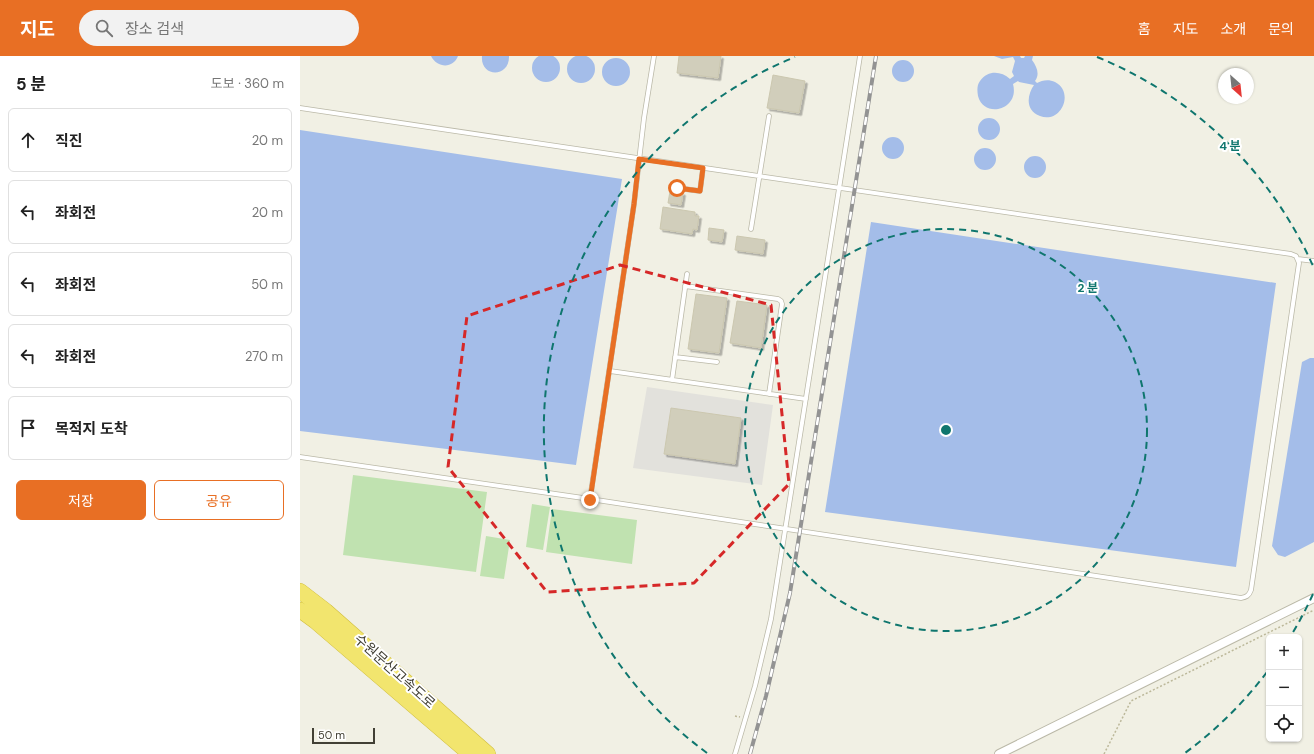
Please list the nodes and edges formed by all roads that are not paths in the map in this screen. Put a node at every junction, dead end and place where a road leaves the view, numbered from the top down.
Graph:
1 (654, 56) edge
2 (860, 56) edge
3 (300, 108) edge
4 (770, 116) dead end
5 (639, 159) junction
6 (703, 168) junction
7 (759, 176) junction
8 (839, 187) junction
9 (677, 188) dead end
10 (751, 229) dead end
11 (1298, 259) junction
12 (1314, 261) edge
13 (687, 274) dead end
14 (685, 286) junction
15 (675, 357) junction
16 (717, 362) dead end
17 (610, 371) junction
18 (672, 380) junction
19 (769, 394) junction
20 (806, 399) junction
21 (300, 457) edge
22 (590, 500) junction
23 (785, 530) junction
24 (300, 591) edge
25 (1314, 598) edge
26 (300, 610) edge
27 (470, 754) edge
28 (488, 754) edge
29 (735, 754) edge
30 (999, 754) edge

1 - 5 lane
2 - 8 lane
3 - 5 lane
4 - 7 lane
5 - 6 lane
5 - 17 lane
6 - 7 lane
6 - 9 lane
7 - 8 lane
7 - 10 lane
8 - 11 lane
8 - 20 lane
11 - 12 lane
11 - 23 lane
13 - 14 lane
14 - 15 lane
14 - 19 lane
15 - 16 lane
15 - 18 lane
17 - 18 lane
17 - 22 lane
18 - 19 lane
19 - 20 lane
20 - 23 lane
21 - 22 lane
22 - 23 lane
23 - 29 lane
24 - 28 highway, 수원문산고속도로
25 - 30 street
26 - 27 highway, 수원문산고속도로

